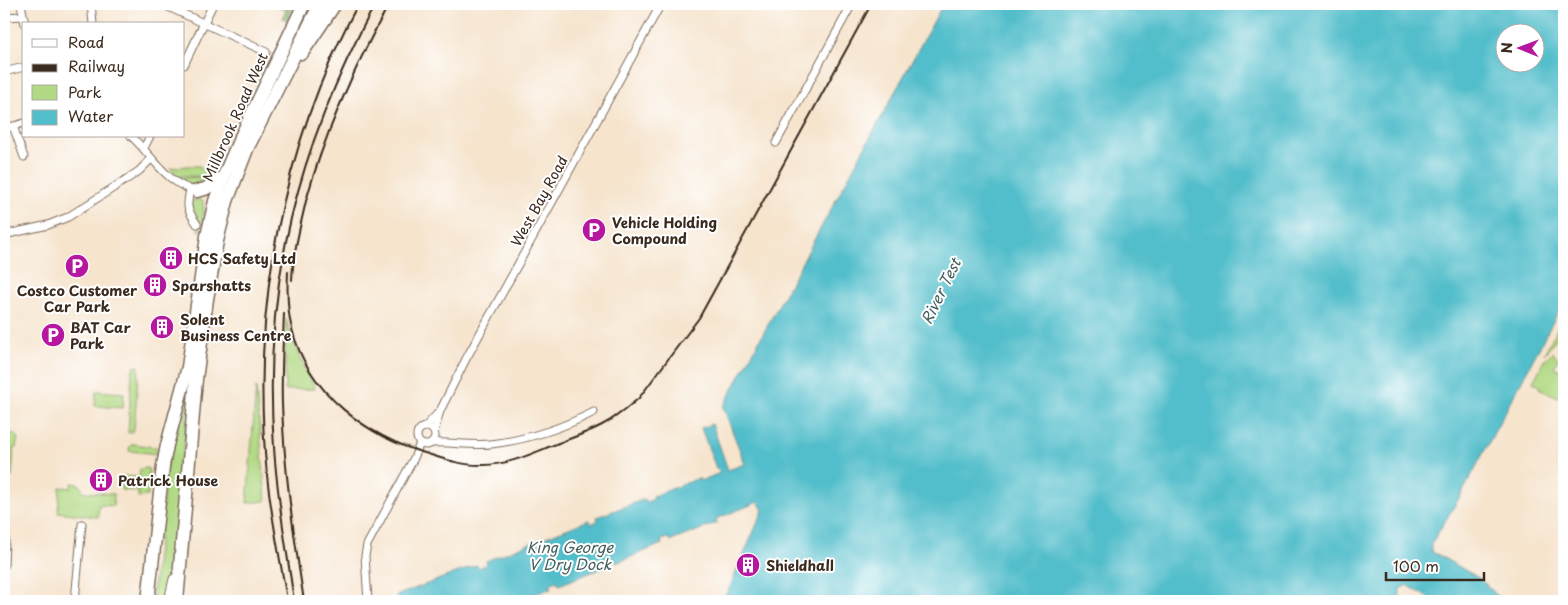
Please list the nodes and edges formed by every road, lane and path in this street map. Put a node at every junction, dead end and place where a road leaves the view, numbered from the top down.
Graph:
1 (21, 4) edge
2 (91, 4) edge
3 (162, 4) edge
4 (213, 4) edge
5 (304, 4) edge
6 (320, 4) edge
7 (335, 4) edge
8 (661, 4) edge
9 (852, 4) edge
10 (4, 17) edge
11 (24, 20) edge
12 (93, 22) edge
13 (204, 24) junction
14 (266, 52) dead end
15 (185, 64) edge
16 (22, 67) edge
17 (4, 72) edge
18 (275, 92) junction
19 (22, 124) edge
20 (13, 126) junction
21 (4, 129) edge
22 (133, 138) edge
23 (149, 138) edge
24 (776, 143) dead end
25 (144, 148) junction
26 (24, 157) dead end
27 (152, 159) junction
28 (223, 178) junction
29 (194, 190) junction
30 (213, 211) junction
31 (197, 224) dead end
32 (8, 234) dead end
33 (440, 411) junction
34 (594, 412) dead end
35 (425, 427) junction
36 (434, 433) junction
37 (452, 442) junction
38 (420, 443) junction
39 (432, 443) junction
40 (6, 514) dead end
41 (82, 524) dead end
42 (183, 545) junction
43 (4, 566) edge
44 (75, 601) edge
45 (148, 601) edge
46 (169, 601) edge
47 (177, 601) edge
48 (368, 601) edge

1 - 11 street
2 - 12 street
3 - 13 street
4 - 13 street
5 - 28 highway, Millbrook Road West
6 - 18 highway, Millbrook Road West
7 - 18 highway
8 - 33 street, West Bay Road
9 - 24 street
10 - 11 street
13 - 14 street
13 - 15 street
16 - 17 street
18 - 42 highway, Millbrook Road West
19 - 20 street
20 - 21 street
20 - 26 street
22 - 25 street
23 - 25 street
25 - 27 street
27 - 29 street
27 - 32 street
28 - 29 highway
28 - 30 highway, Millbrook Road West
29 - 30 highway
29 - 31 street
30 - 45 highway, Millbrook Road West
33 - 35 street, West Bay Road
33 - 36 street, West Bay Road
34 - 37 street
35 - 36 street
35 - 38 street
36 - 37 street
36 - 39 street
37 - 39 street
38 - 39 street
38 - 48 street
40 - 43 street
41 - 44 street
42 - 46 street
42 - 47 highway, Millbrook Road West

